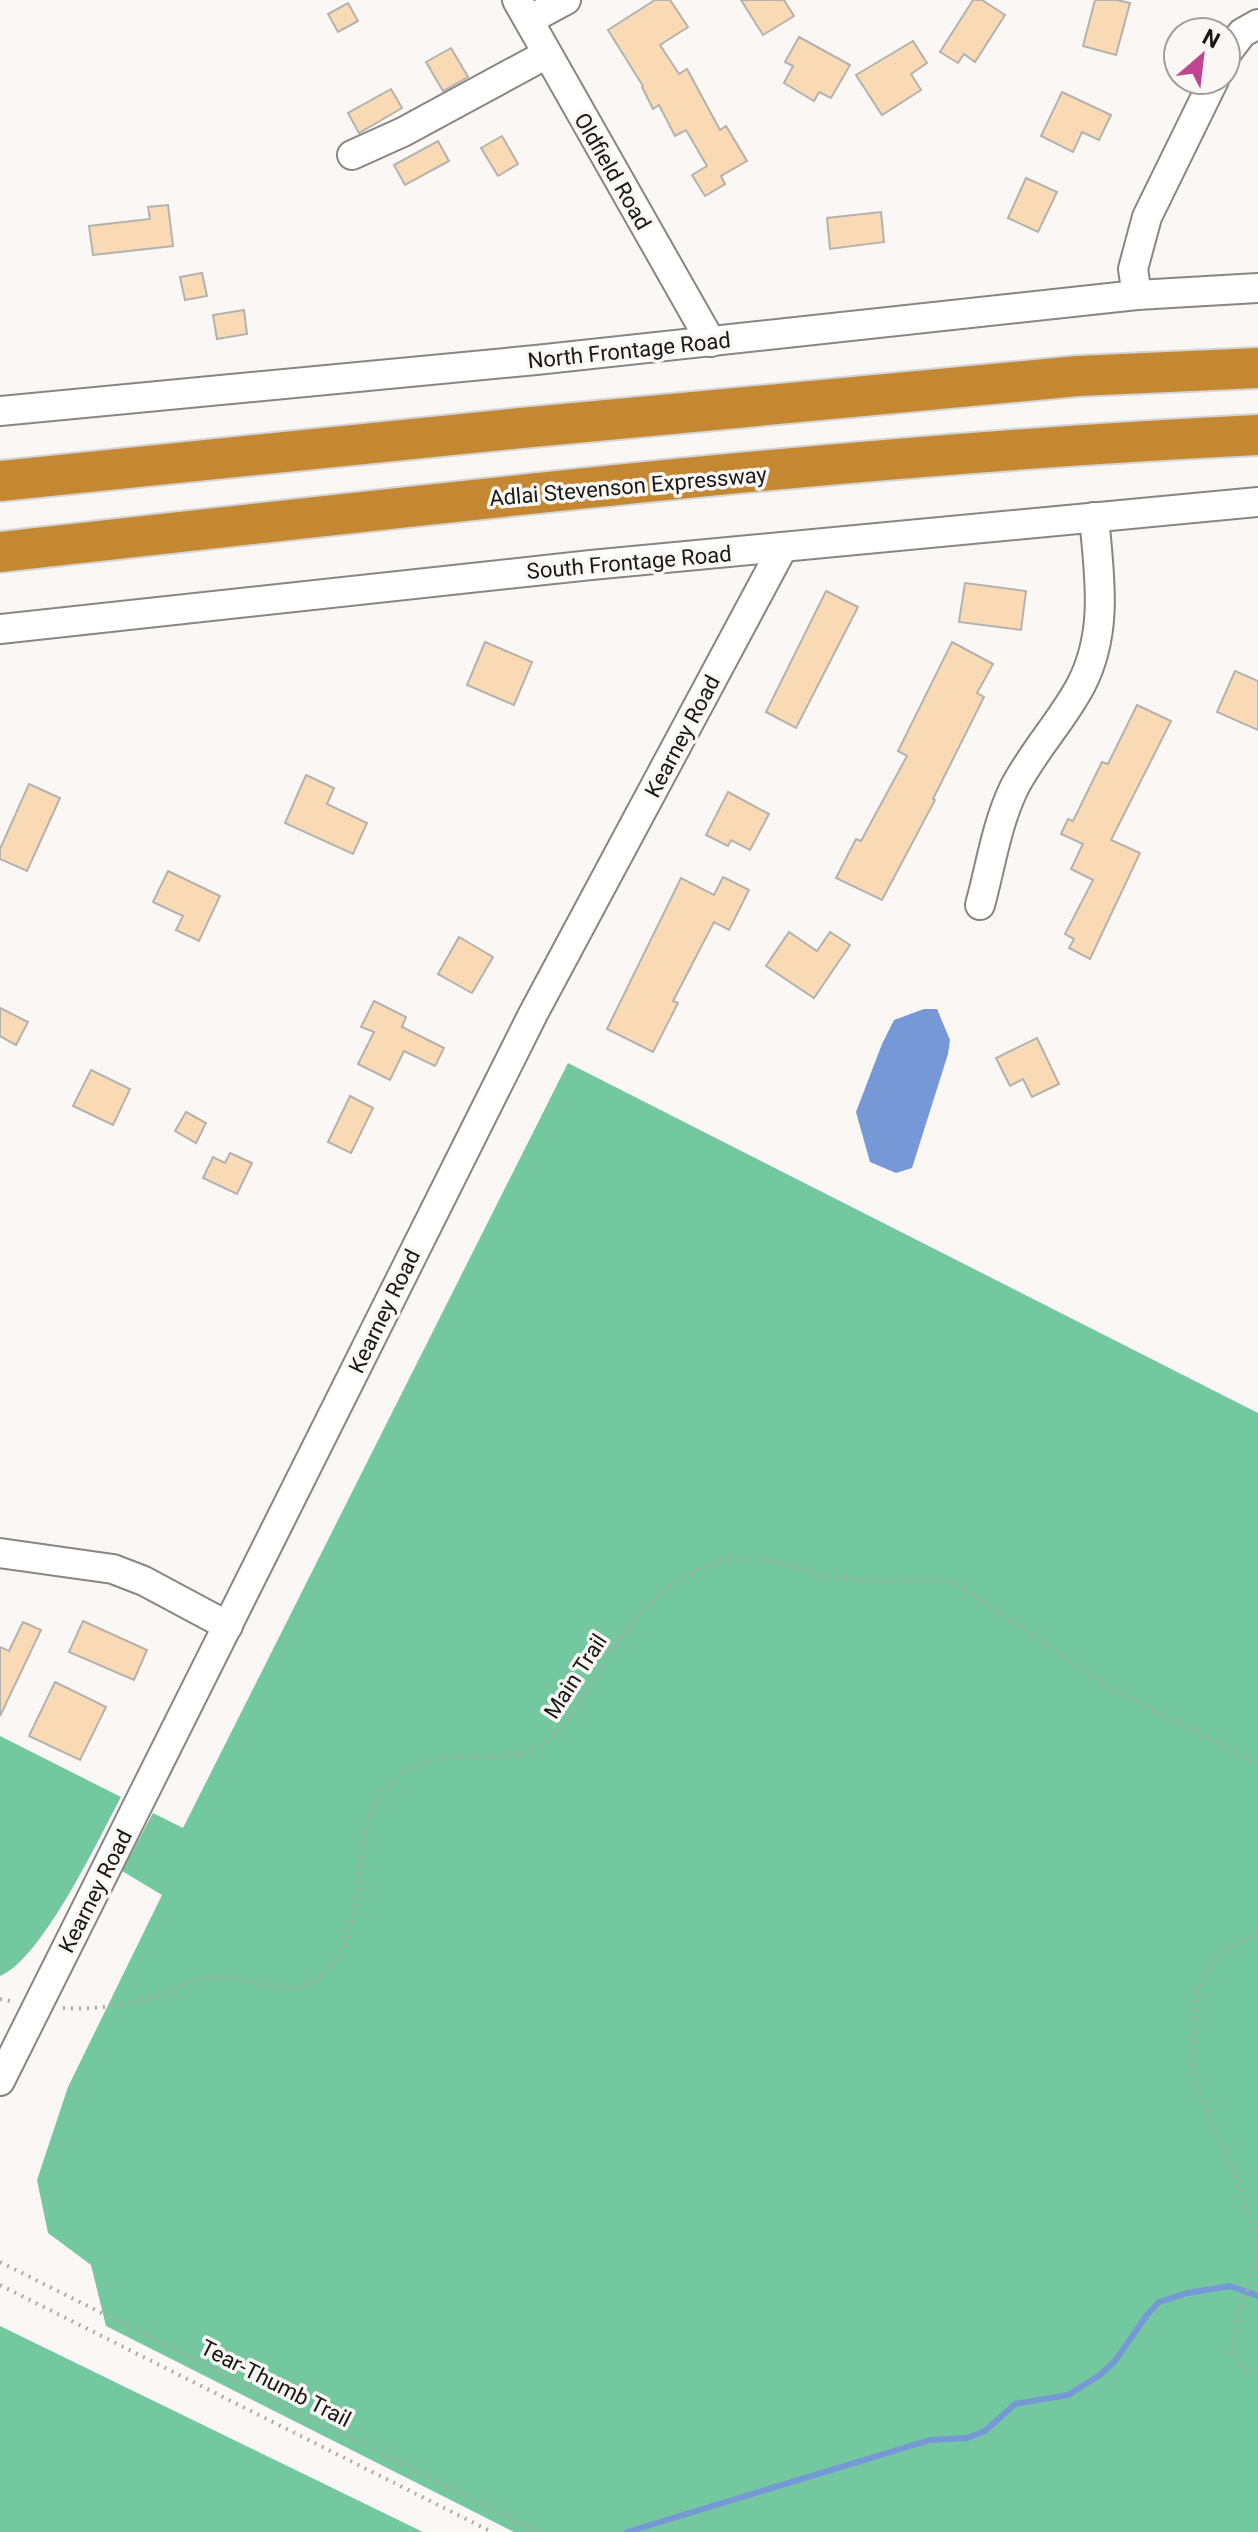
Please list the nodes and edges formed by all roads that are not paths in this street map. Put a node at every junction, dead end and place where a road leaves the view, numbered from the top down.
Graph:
1 (566, 0) edge
2 (523, 10) edge
3 (547, 54) junction
4 (1206, 96) edge
5 (352, 155) dead end
6 (1258, 288) edge
7 (1137, 295) junction
8 (711, 342) junction
9 (1258, 368) edge
10 (0, 411) edge
11 (1258, 435) edge
12 (0, 481) edge
13 (1258, 502) edge
14 (1094, 517) junction
15 (782, 549) junction
16 (0, 552) edge
17 (0, 629) edge
18 (980, 905) dead end
19 (0, 1553) edge
20 (228, 1626) junction
21 (0, 2081) edge

1 - 2 street
2 - 3 street, Oldfield Road
3 - 5 street
3 - 8 street, Oldfield Road
4 - 7 street
6 - 7 street, North Frontage Road
7 - 8 street, North Frontage Road
8 - 10 street, North Frontage Road
9 - 12 highway
11 - 16 highway, Adlai Stevenson Expressway
13 - 14 street, South Frontage Road
14 - 15 street, South Frontage Road
14 - 18 street
15 - 17 street, South Frontage Road
15 - 20 street, Kearney Road
19 - 20 street
20 - 21 street, Kearney Road

